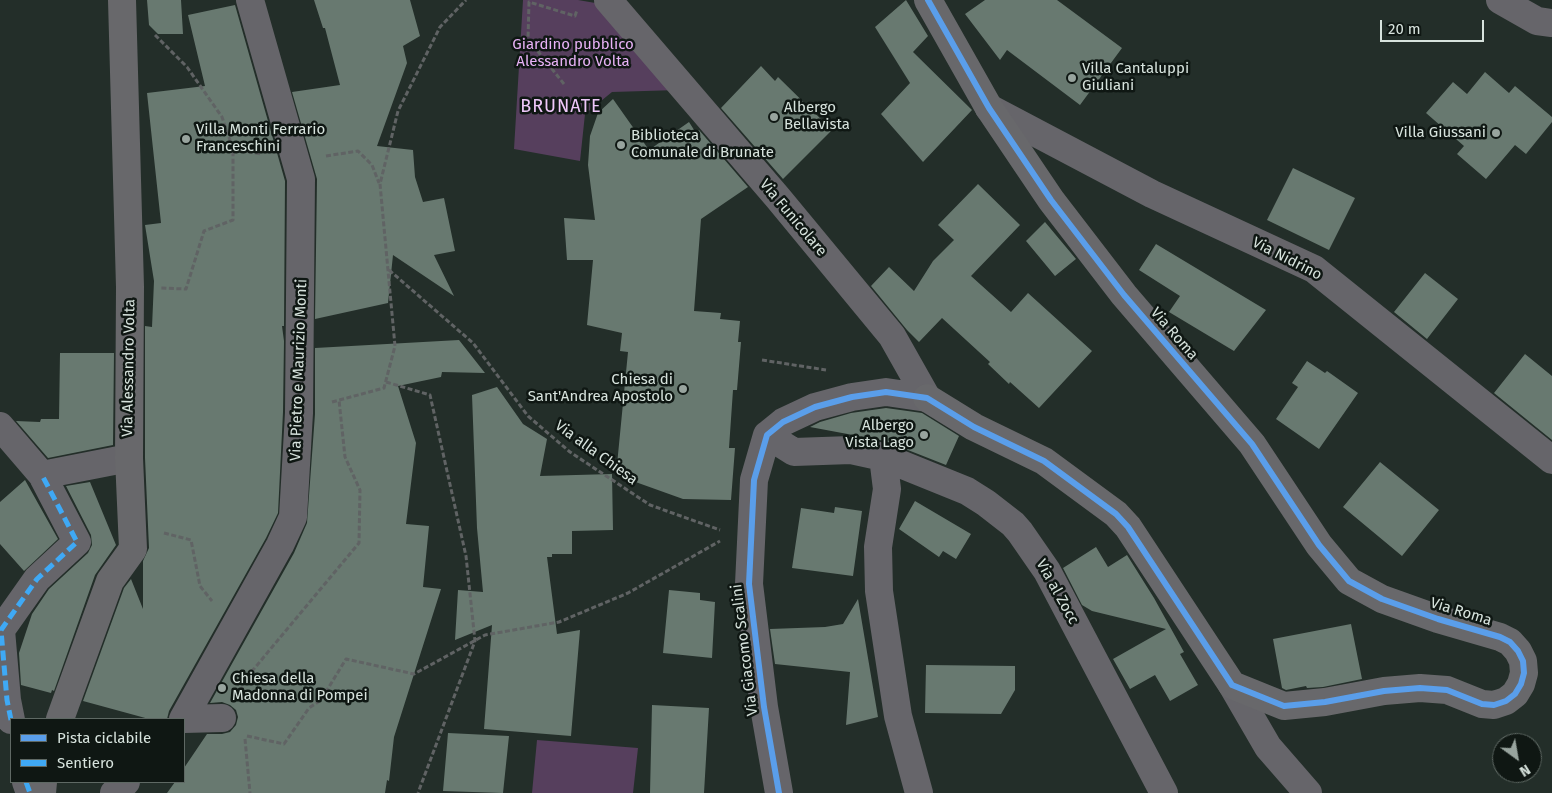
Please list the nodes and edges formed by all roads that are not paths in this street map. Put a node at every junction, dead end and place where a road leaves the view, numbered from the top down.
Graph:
1 (122, 0) edge
2 (250, 0) edge
3 (608, 0) edge
4 (928, 0) edge
5 (1500, 0) edge
6 (1552, 23) edge
7 (989, 108) junction
8 (927, 398) junction
9 (0, 426) edge
10 (767, 435) junction
11 (883, 457) junction
12 (129, 458) junction
13 (1552, 460) edge
14 (42, 475) junction
15 (1232, 685) junction
16 (11, 718) edge
17 (60, 718) edge
18 (185, 718) edge
19 (222, 718) dead end
20 (185, 719) edge
21 (125, 783) edge
22 (114, 793) edge
23 (779, 793) edge
24 (919, 793) edge
25 (1164, 793) edge
26 (1308, 793) edge

1 - 12 street, Via Alessandro Volta
2 - 18 street, Via Pietro e Maurizio Monti
3 - 8 street, Via Funicolare
4 - 7 street, Via Roma
5 - 6 street
7 - 13 street, Via Nidrino
7 - 15 street, Via Roma
8 - 10 street
8 - 15 street
9 - 14 street
10 - 11 street, Via al Zocc
10 - 23 street, Via Giacomo Scalini
11 - 24 street
11 - 25 street, Via al Zocc
12 - 14 street
12 - 17 street, Via Alessandro Volta
14 - 16 street
15 - 26 street
19 - 20 street
21 - 22 street

